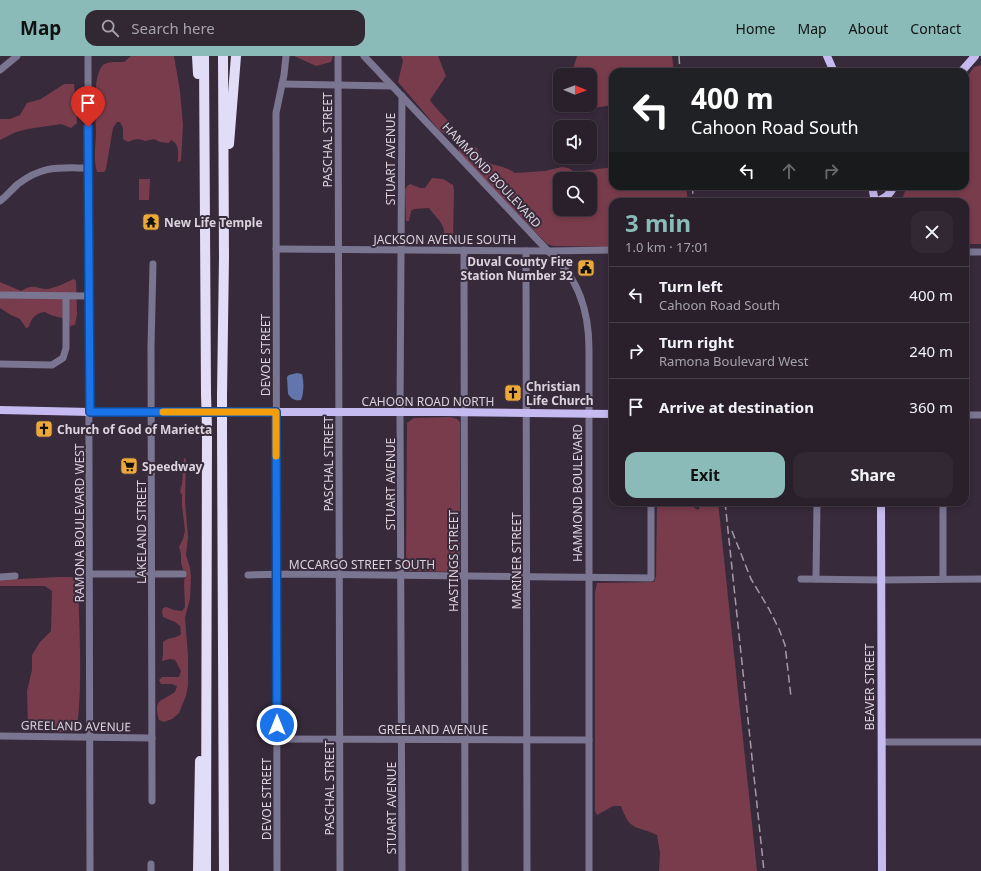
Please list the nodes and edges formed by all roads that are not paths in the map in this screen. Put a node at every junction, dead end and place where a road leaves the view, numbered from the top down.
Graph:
1 (17, 56) edge
2 (88, 56) edge
3 (197, 56) edge
4 (204, 56) edge
5 (223, 56) edge
6 (236, 56) edge
7 (286, 56) edge
8 (338, 56) edge
9 (364, 56) edge
10 (827, 56) edge
11 (975, 56) edge
12 (832, 68) edge
13 (964, 68) edge
14 (0, 70) edge
15 (282, 84) junction
16 (338, 85) junction
17 (392, 86) junction
18 (402, 96) junction
19 (204, 164) junction
20 (88, 168) junction
21 (224, 172) junction
22 (891, 190) edge
23 (885, 198) edge
24 (0, 201) edge
25 (276, 249) junction
26 (338, 249) junction
27 (401, 250) junction
28 (464, 250) junction
29 (609, 250) edge
30 (526, 251) junction
31 (548, 251) junction
32 (969, 252) edge
33 (981, 252) edge
34 (153, 264) dead end
35 (0, 294) edge
36 (66, 296) junction
37 (89, 296) junction
38 (0, 364) edge
39 (0, 410) edge
40 (90, 412) junction
41 (151, 412) junction
42 (276, 412) junction
43 (400, 412) junction
44 (338, 413) junction
45 (463, 413) junction
46 (526, 413) junction
47 (589, 414) junction
48 (609, 414) edge
49 (969, 415) edge
50 (981, 415) edge
51 (652, 506) edge
52 (817, 506) edge
53 (881, 506) edge
54 (943, 506) edge
55 (90, 574) junction
56 (152, 574) junction
57 (183, 574) dead end
58 (248, 575) dead end
59 (277, 575) junction
60 (339, 575) junction
61 (401, 575) junction
62 (15, 576) dead end
63 (464, 576) junction
64 (0, 577) edge
65 (527, 577) junction
66 (588, 577) junction
67 (801, 579) dead end
68 (816, 579) junction
69 (943, 579) junction
70 (981, 579) edge
71 (881, 580) junction
72 (206, 682) junction
73 (0, 736) edge
74 (90, 736) junction
75 (152, 738) junction
76 (277, 739) junction
77 (339, 739) junction
78 (465, 739) junction
79 (402, 740) junction
80 (527, 740) junction
81 (589, 740) junction
82 (882, 742) junction
83 (981, 742) edge
84 (152, 801) dead end
85 (90, 871) edge
86 (198, 871) edge
87 (206, 871) edge
88 (224, 871) edge
89 (277, 871) edge
90 (340, 871) edge
91 (402, 871) edge
92 (465, 871) edge
93 (527, 871) edge
94 (589, 871) edge
95 (882, 871) edge

1 - 14 street
2 - 20 street, RAMONA BOULEVARD WEST
3 - 19 highway
4 - 19 highway
5 - 21 highway
6 - 21 highway
7 - 15 street, DEVOE STREET
8 - 16 street, PASCHAL STREET
9 - 17 street, HAMMOND BOULEVARD
10 - 12 main road
11 - 13 main road
15 - 16 street
15 - 25 street, DEVOE STREET
16 - 17 street
16 - 26 street, PASCHAL STREET
17 - 18 street, HAMMOND BOULEVARD
18 - 27 street, STUART AVENUE
18 - 31 street, HAMMOND BOULEVARD
19 - 72 highway, bridge
20 - 24 street
20 - 37 street, RAMONA BOULEVARD WEST
21 - 88 highway, bridge
22 - 23 main road
25 - 26 street, JACKSON AVENUE SOUTH
25 - 42 street, DEVOE STREET
26 - 27 street, JACKSON AVENUE SOUTH
26 - 44 street, PASCHAL STREET
27 - 28 street, JACKSON AVENUE SOUTH
27 - 43 street, STUART AVENUE
28 - 30 street, JACKSON AVENUE SOUTH
28 - 45 street, HASTINGS STREET
29 - 31 street, JACKSON AVENUE SOUTH
30 - 31 street, JACKSON AVENUE SOUTH
30 - 46 street, MARINER STREET
31 - 47 street, HAMMOND BOULEVARD
32 - 33 street
34 - 41 street, LAKELAND STREET
35 - 36 street
36 - 37 street
36 - 38 street
37 - 40 street, RAMONA BOULEVARD WEST
39 - 40 main road
40 - 41 main road
40 - 55 street, RAMONA BOULEVARD WEST
41 - 42 main road
41 - 56 street, LAKELAND STREET
42 - 44 main road, CAHOON ROAD NORTH
42 - 59 street, DEVOE STREET
43 - 44 main road, CAHOON ROAD NORTH
43 - 45 main road, CAHOON ROAD NORTH
43 - 61 street, STUART AVENUE
44 - 60 street, PASCHAL STREET
45 - 46 main road, CAHOON ROAD NORTH
45 - 63 street, HASTINGS STREET
46 - 47 main road, CAHOON ROAD NORTH
46 - 65 street, MARINER STREET
47 - 48 main road, CAHOON ROAD NORTH
47 - 66 street, HAMMOND BOULEVARD
49 - 50 street
51 - 66 street, MCCARGO STREET SOUTH
52 - 68 street
53 - 71 main road, BEAVER STREET
54 - 69 street
55 - 56 street
55 - 74 street, RAMONA BOULEVARD WEST
56 - 57 street
56 - 75 street, LAKELAND STREET
58 - 59 street, MCCARGO STREET SOUTH
59 - 60 street, MCCARGO STREET SOUTH
59 - 76 street, DEVOE STREET
60 - 61 street, MCCARGO STREET SOUTH
60 - 77 street, PASCHAL STREET
61 - 63 street, MCCARGO STREET SOUTH
61 - 79 street, STUART AVENUE
62 - 64 street
63 - 65 street, MCCARGO STREET SOUTH
63 - 78 street, HASTINGS STREET
65 - 66 street, MCCARGO STREET SOUTH
65 - 80 street, MARINER STREET
66 - 81 street, HAMMOND BOULEVARD
67 - 68 street
68 - 71 street
69 - 70 street
69 - 71 street
71 - 82 main road, BEAVER STREET
72 - 86 highway
72 - 87 highway
73 - 74 street, GREELAND AVENUE
74 - 75 street, GREELAND AVENUE
74 - 85 street, RAMONA BOULEVARD WEST
75 - 84 street, LAKELAND STREET
76 - 77 street, GREELAND AVENUE
76 - 89 street, DEVOE STREET
77 - 79 street, GREELAND AVENUE
77 - 90 street, PASCHAL STREET
78 - 79 street, GREELAND AVENUE
78 - 80 street, GREELAND AVENUE
78 - 92 street, HASTINGS STREET
79 - 91 street, STUART AVENUE
80 - 81 street, GREELAND AVENUE
80 - 93 street, MARINER STREET
81 - 94 street, HAMMOND BOULEVARD
82 - 83 street
82 - 95 main road, BEAVER STREET

